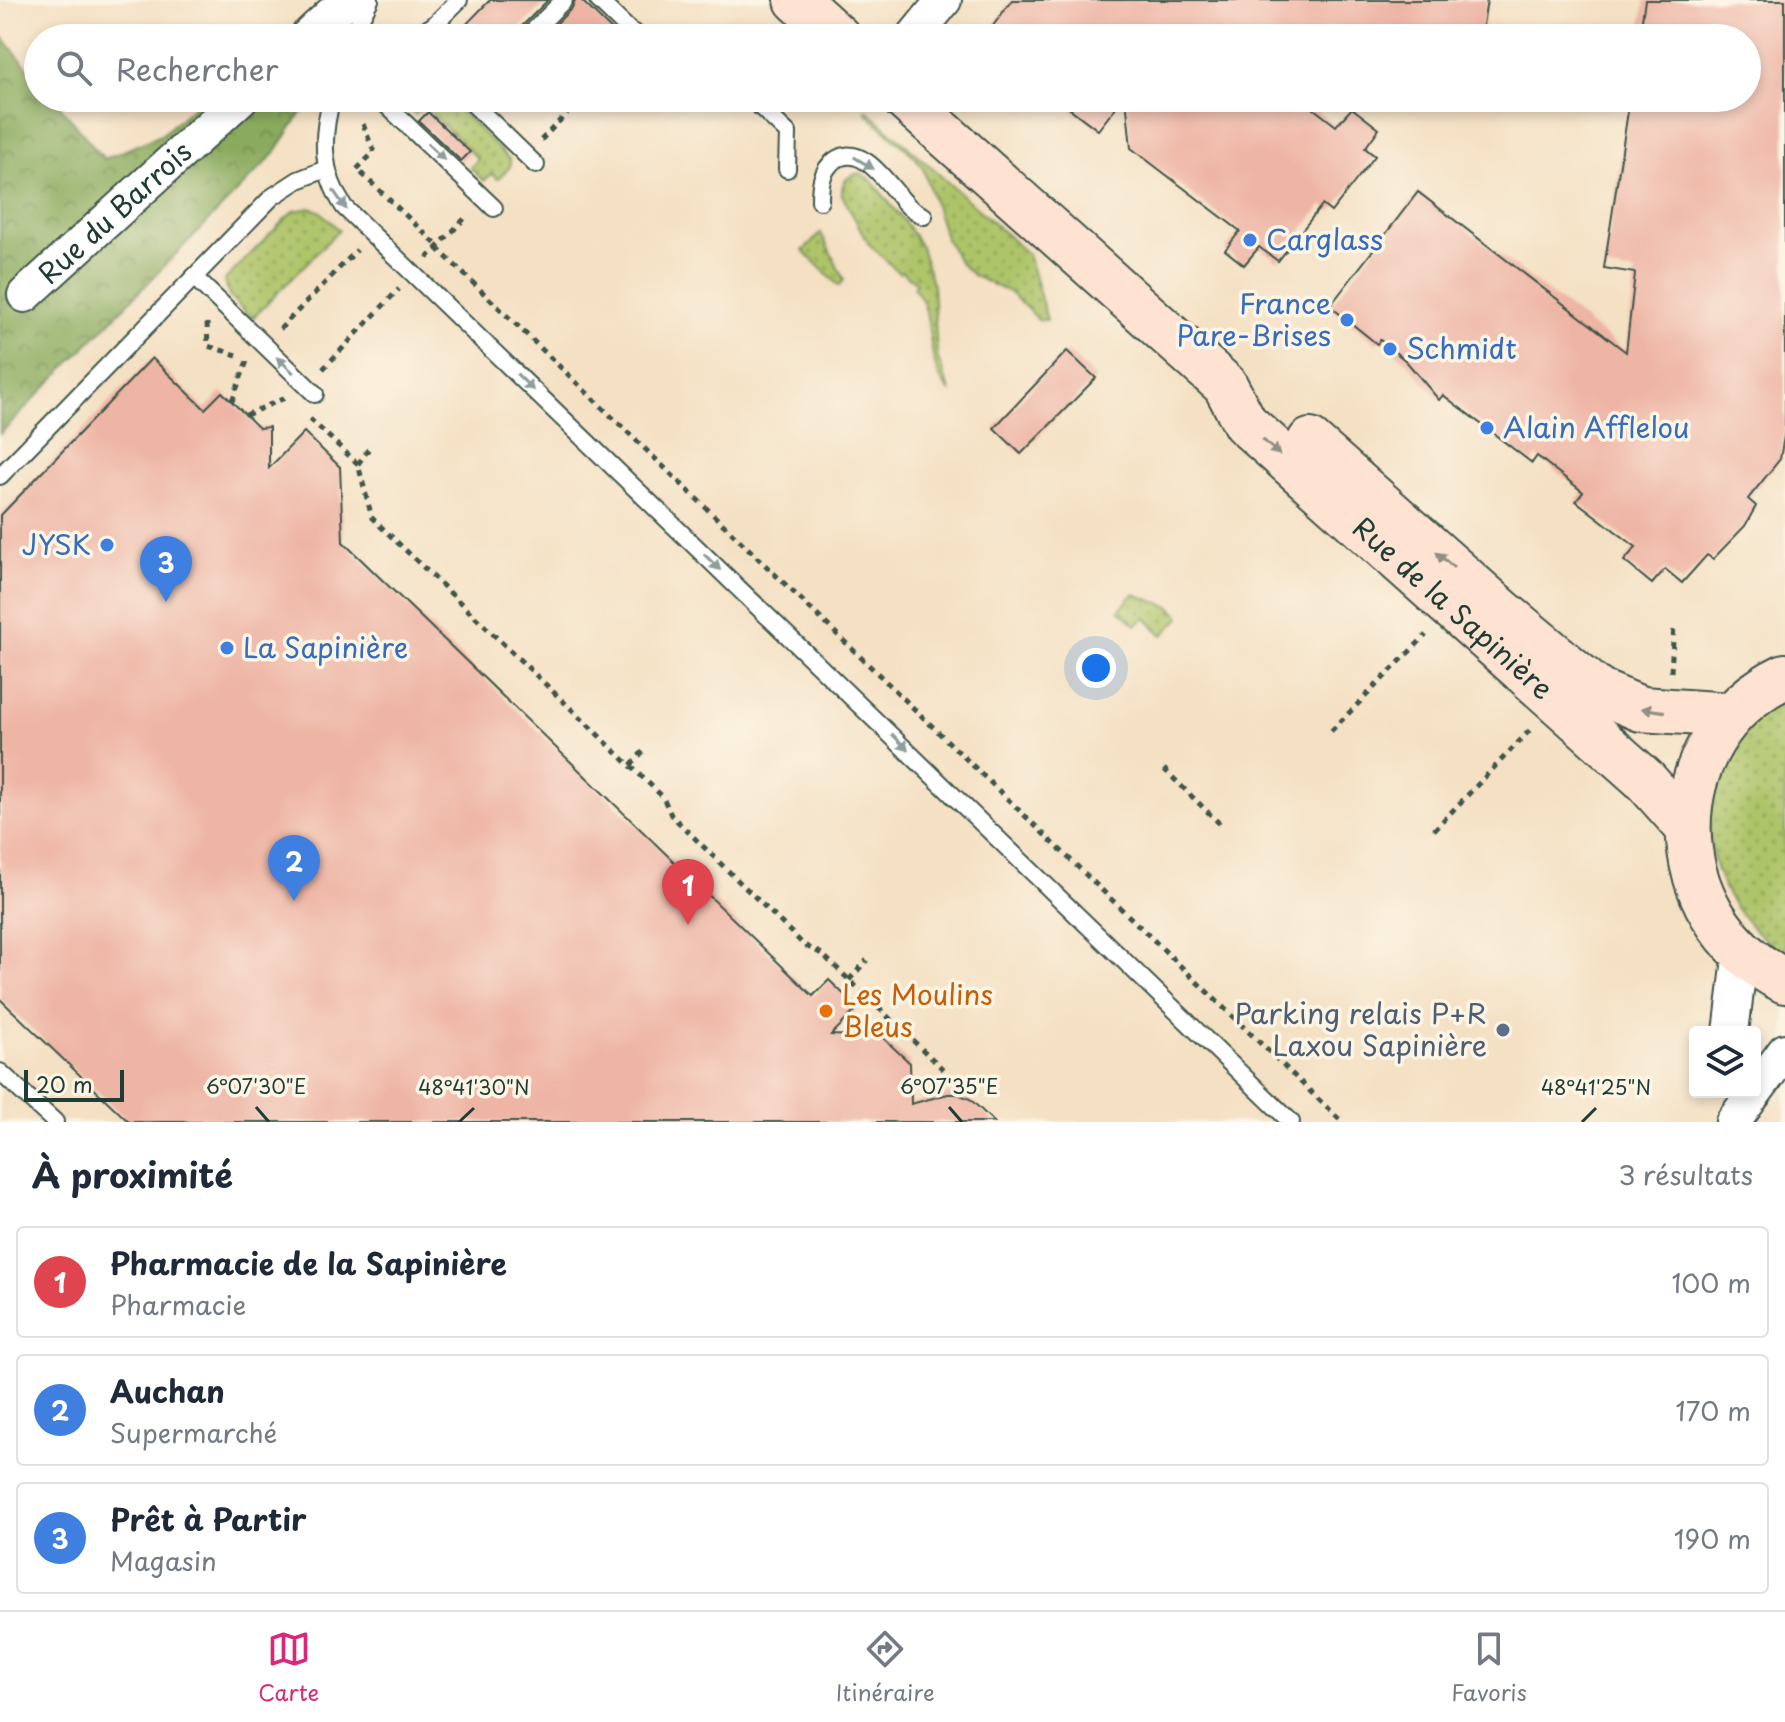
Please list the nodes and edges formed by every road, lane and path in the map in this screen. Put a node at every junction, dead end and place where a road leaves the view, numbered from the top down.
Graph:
1 (370, 0) edge
2 (459, 0) edge
3 (564, 0) edge
4 (598, 0) edge
5 (797, 0) edge
6 (944, 0) edge
7 (329, 19) edge
8 (438, 24) edge
9 (540, 24) edge
10 (623, 24) edge
11 (824, 24) edge
12 (924, 24) edge
13 (226, 112) edge
14 (329, 112) edge
15 (394, 112) edge
16 (481, 112) edge
17 (766, 112) edge
18 (920, 112) edge
19 (363, 124) dead end
20 (536, 165) dead end
21 (326, 169) junction
22 (787, 169) dead end
23 (820, 201) dead end
24 (494, 208) dead end
25 (924, 216) dead end
26 (372, 235) junction
27 (437, 248) junction
28 (413, 273) junction
29 (194, 277) junction
30 (177, 294) junction
31 (25, 295) dead end
32 (256, 338) junction
33 (248, 358) junction
34 (258, 368) dead end
35 (1225, 385) junction
36 (277, 387) dead end
37 (311, 390) junction
38 (287, 396) junction
39 (232, 401) dead end
40 (297, 406) dead end
41 (246, 415) dead end
42 (307, 416) dead end
43 (370, 447) dead end
44 (358, 464) junction
45 (0, 476) edge
46 (1674, 625) dead end
47 (1428, 633) dead end
48 (1672, 650) dead end
49 (1785, 676) edge
50 (1731, 715) junction
51 (1539, 720) dead end
52 (1331, 731) dead end
53 (646, 748) dead end
54 (630, 765) junction
55 (1164, 769) dead end
56 (1220, 824) dead end
57 (1687, 827) junction
58 (1434, 830) dead end
59 (1741, 951) junction
60 (867, 960) dead end
61 (849, 980) junction
62 (1785, 981) edge
63 (1732, 1026) edge
64 (1785, 1051) edge
65 (0, 1072) edge
66 (946, 1072) dead end
67 (1723, 1098) edge
68 (55, 1122) edge
69 (1291, 1122) edge
70 (1342, 1122) edge
71 (1721, 1122) edge
72 (1733, 1122) edge

1 - 7 lane
2 - 8 lane
3 - 9 lane
4 - 10 lane
5 - 11 street
6 - 12 street
13 - 31 street, Rue du Barrois
14 - 21 lane
15 -> 24 lane
16 - 20 lane
17 - 22 lane
18 - 35 street, Rue de la Sapinière
19 - 27 path
21 -> 26 lane
21 - 29 lane
23 -> 25 lane
26 - 28 lane
26 - 32 path
27 - 28 path
27 - 70 path
28 - 37 path
28 -> 69 lane
29 - 30 lane
29 - 32 lane
30 - 33 path
30 - 45 lane
37 -> 32 lane
33 - 34 path
33 - 39 path
50 -> 35 street, Rue de la Sapinière
35 -> 57 street, Rue de la Sapinière
36 - 38 path
37 - 38 path
38 - 40 path
38 - 41 path
42 - 44 path
43 - 44 path
44 - 54 path
46 - 48 path
47 - 52 path
49 - 50 street
50 - 57 street
51 - 58 path
53 - 54 path
54 - 61 path
55 - 56 path
57 - 59 street
59 - 62 street
59 - 63 street
60 - 61 path
61 - 66 path
64 - 72 street
65 - 68 lane
67 - 71 street

